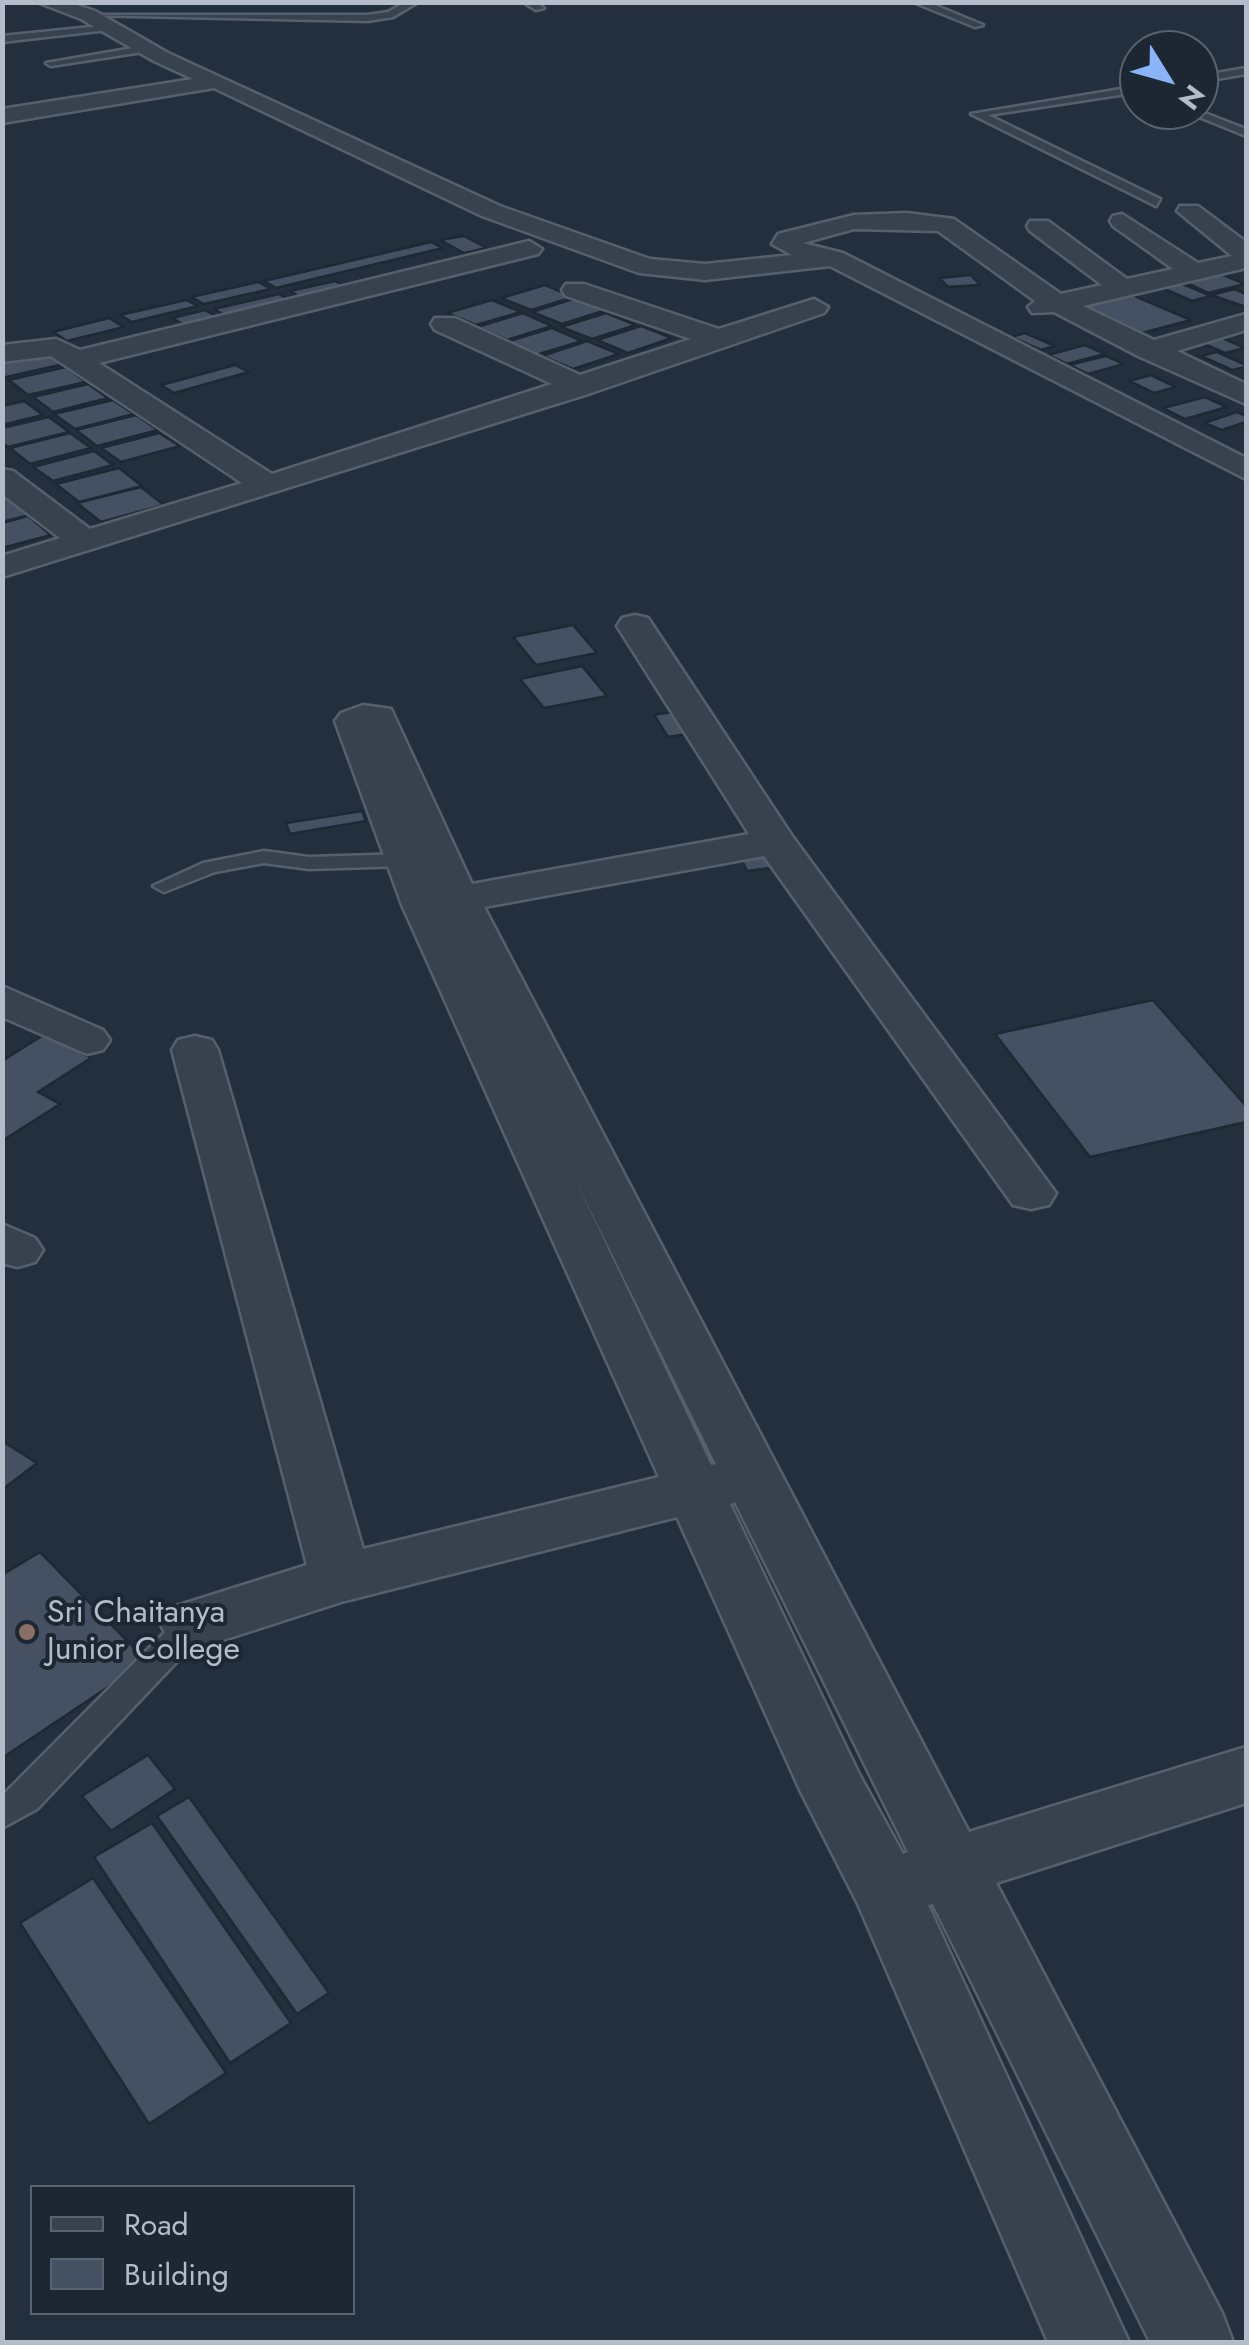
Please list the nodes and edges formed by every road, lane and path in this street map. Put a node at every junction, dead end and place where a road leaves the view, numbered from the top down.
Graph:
1 (46, 2) edge
2 (414, 2) edge
3 (528, 2) edge
4 (917, 2) edge
5 (397, 7) edge
6 (539, 8) dead end
7 (98, 21) junction
8 (978, 25) dead end
9 (2, 39) edge
10 (146, 49) junction
11 (51, 63) dead end
12 (1246, 71) edge
13 (1219, 76) edge
14 (205, 78) junction
15 (1119, 93) edge
16 (2, 97) edge
17 (2, 116) edge
18 (1219, 122) edge
19 (1246, 133) edge
20 (1156, 202) dead end
21 (1189, 211) dead end
22 (1122, 222) dead end
23 (1039, 226) dead end
24 (530, 248) dead end
25 (1246, 257) edge
26 (834, 258) junction
27 (1194, 272) junction
28 (1122, 288) junction
29 (575, 290) dead end
30 (1056, 304) junction
31 (814, 307) dead end
32 (1246, 322) edge
33 (445, 324) dead end
34 (960, 325) junction
35 (720, 339) junction
36 (1148, 350) junction
37 (2, 354) edge
38 (79, 359) junction
39 (1246, 370) edge
40 (1211, 379) junction
41 (581, 387) junction
42 (1246, 395) edge
43 (1243, 466) edge
44 (2, 478) edge
45 (267, 485) junction
46 (86, 542) junction
47 (2, 567) edge
48 (635, 626) dead end
49 (775, 842) junction
50 (164, 886) dead end
51 (429, 888) junction
52 (2, 998) edge
53 (87, 1040) dead end
54 (195, 1050) dead end
55 (1030, 1193) dead end
56 (754, 1475) junction
57 (694, 1492) junction
58 (341, 1578) junction
59 (192, 1625) joint
60 (1246, 1776) edge
61 (2, 1814) edge
62 (953, 1865) junction
63 (887, 1891) junction
64 (1089, 2342) edge
65 (1194, 2342) edge

1 - 7 street
2 - 5 lane
3 - 6 lane
4 - 8 lane
5 - 7 lane
7 - 9 lane
7 - 10 street
10 - 11 lane
10 - 14 street
12 - 13 lane
14 - 16 street
14 - 17 street
14 - 26 street
15 - 20 lane
18 - 19 lane
21 - 25 street
22 - 27 street
23 - 28 street
24 - 38 street
25 - 27 street
26 - 30 street
26 - 34 street
27 - 28 street
28 - 30 street
29 - 35 street
30 - 34 street
30 - 36 street
31 - 35 street
32 - 36 street
33 - 41 street
34 - 43 street
35 - 41 street
36 - 40 street
37 - 38 street
38 - 45 street
39 - 40 street
40 - 42 street
41 - 45 street
44 - 46 street
45 - 46 street
46 - 47 street
48 - 49 street
49 - 51 street
49 - 55 street
50 - 51 lane
51 - 56 street
51 - 57 street
52 - 53 street
54 - 58 street
56 - 57 street
56 - 62 street
57 - 58 street
57 - 63 street
58 - 59 street
59 - 61 lane
60 - 62 street
62 - 63 street
62 - 65 street
63 - 64 street

